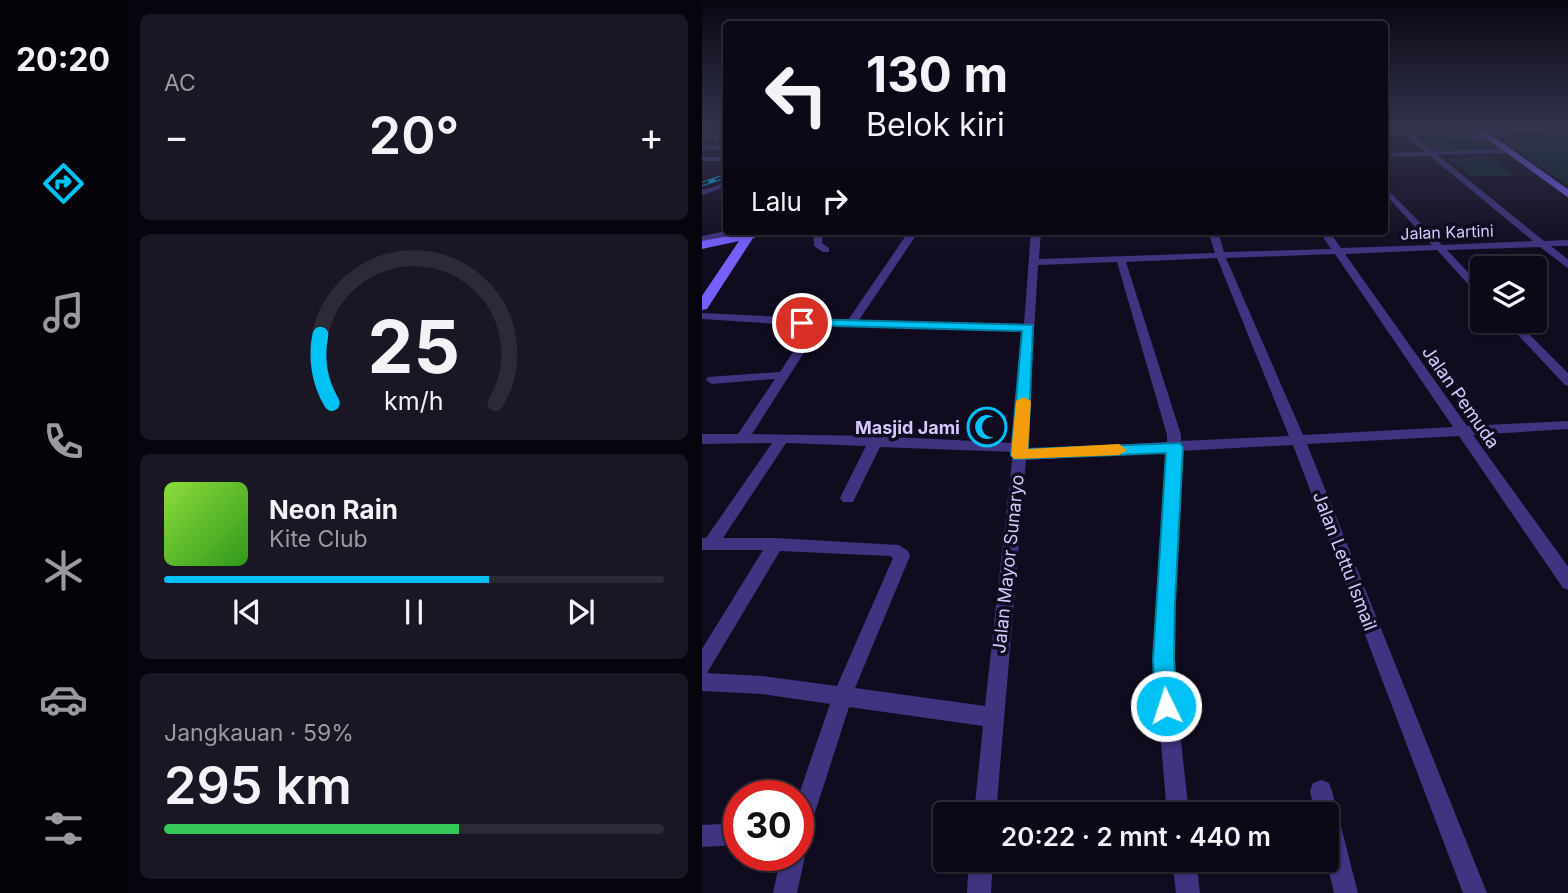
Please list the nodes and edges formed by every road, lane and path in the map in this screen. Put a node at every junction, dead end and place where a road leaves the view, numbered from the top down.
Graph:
1 (1453, 169) edge
2 (1532, 169) edge
3 (723, 186) edge
4 (1388, 192) edge
5 (702, 193) edge
6 (1568, 195) edge
7 (730, 235) edge
8 (737, 235) edge
9 (743, 235) edge
10 (818, 235) edge
11 (911, 235) edge
12 (1035, 235) edge
13 (1214, 235) edge
14 (1327, 235) edge
15 (702, 239) edge
16 (1568, 243) edge
17 (1543, 244) junction
18 (702, 245) edge
19 (1439, 248) junction
20 (826, 250) dead end
21 (1338, 252) junction
22 (1221, 257) junction
23 (1121, 260) junction
24 (1032, 262) junction
25 (1568, 266) edge
26 (1470, 280) edge
27 (702, 306) edge
28 (702, 316) edge
29 (818, 323) junction
30 (850, 324) junction
31 (1029, 327) junction
32 (1521, 333) edge
33 (784, 375) junction
34 (712, 380) dead end
35 (1568, 382) edge
36 (1568, 425) edge
37 (1463, 431) junction
38 (743, 437) junction
39 (782, 438) junction
40 (702, 439) edge
41 (1298, 440) junction
42 (876, 441) junction
43 (1175, 447) junction
44 (1020, 452) junction
45 (848, 498) dead end
46 (706, 544) edge
47 (775, 544) junction
48 (1568, 583) edge
49 (702, 666) edge
50 (702, 682) edge
51 (842, 697) junction
52 (993, 717) junction
53 (814, 782) edge
54 (1322, 791) dead end
55 (986, 802) edge
56 (1177, 802) edge
57 (723, 835) edge
58 (702, 836) edge
59 (790, 871) edge
60 (980, 872) edge
61 (1186, 872) edge
62 (785, 893) edge
63 (978, 893) edge
64 (1188, 893) edge
65 (1346, 893) edge
66 (1475, 893) edge

1 - 17 street
2 - 6 main road
3 - 5 street
4 - 19 street
7 - 15 street
8 - 18 main road
9 - 27 main road
10 - 20 street
11 - 30 street
12 - 24 street, Jalan Mayor Sunaryo
13 - 22 street, Jalan Lettu Ismail
14 - 21 street, Jalan Pemuda
16 - 17 street, Jalan Kartini
17 - 19 street, Jalan Kartini
17 - 25 street
19 - 21 street, Jalan Kartini
19 - 26 street
21 - 22 street, Jalan Kartini
21 - 37 street, Jalan Pemuda
22 - 23 street, Jalan Kartini
22 - 41 street, Jalan Lettu Ismail
23 - 24 street, Jalan Kartini
23 - 43 street
24 - 31 street, Jalan Mayor Sunaryo
28 - 29 street
29 - 30 street
29 - 33 street
30 - 31 street
31 - 44 street, Jalan Mayor Sunaryo
32 - 35 street
33 - 34 street
33 - 38 street
36 - 37 street
37 - 41 street
37 - 48 street, Jalan Pemuda
38 - 39 street
38 - 40 street
39 - 42 street
39 - 46 street
41 - 43 street
41 - 66 street, Jalan Lettu Ismail
42 - 44 street
42 - 45 street
43 - 44 street
43 - 56 street
44 - 52 street, Jalan Mayor Sunaryo
46 - 47 street
47 - 49 street
47 - 51 street
50 - 51 street
51 - 52 street
51 - 53 street
52 - 55 street, Jalan Mayor Sunaryo
54 - 65 street
57 - 58 street
59 - 62 street
60 - 63 street
61 - 64 street

